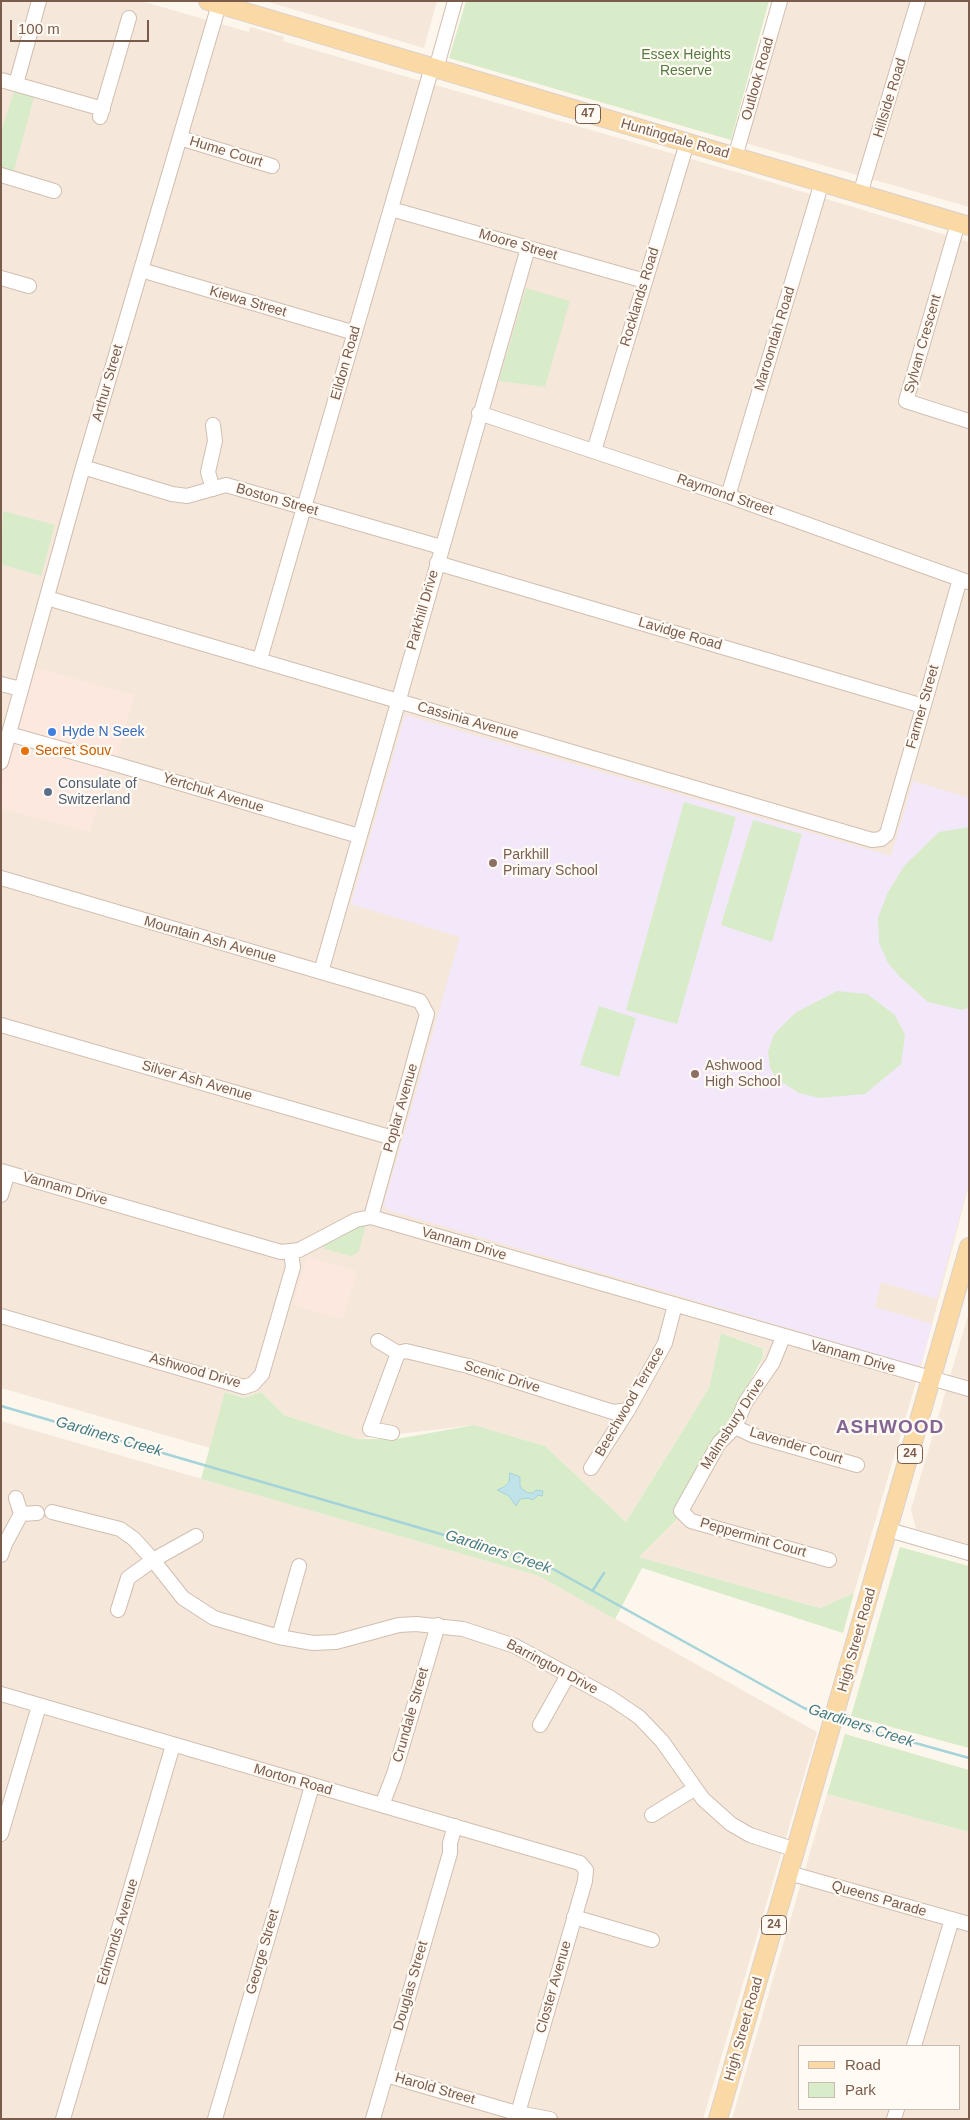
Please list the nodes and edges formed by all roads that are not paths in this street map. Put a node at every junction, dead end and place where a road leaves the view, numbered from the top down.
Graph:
1 (39, 1) edge
2 (455, 1) edge
3 (780, 1) edge
4 (918, 1) edge
5 (216, 2) edge
6 (129, 18) dead end
7 (434, 68) junction
8 (1, 80) edge
9 (16, 84) junction
10 (180, 138) junction
11 (687, 143) junction
12 (735, 157) junction
13 (272, 166) dead end
14 (1, 175) edge
15 (822, 182) junction
16 (54, 191) dead end
17 (860, 194) junction
18 (391, 209) junction
19 (963, 224) edge
20 (528, 248) junction
21 (142, 270) junction
22 (1, 278) edge
23 (645, 282) junction
24 (29, 284) dead end
25 (355, 333) junction
26 (479, 413) junction
27 (969, 421) edge
28 (213, 425) dead end
29 (594, 452) junction
30 (83, 468) junction
31 (213, 489) junction
32 (728, 496) junction
33 (304, 507) junction
34 (441, 547) junction
35 (437, 562) junction
36 (964, 581) edge
37 (47, 598) junction
38 (260, 660) junction
39 (1, 684) edge
40 (21, 689) junction
41 (398, 701) junction
42 (923, 706) junction
43 (9, 734) junction
44 (1, 762) edge
45 (887, 834) joint
46 (359, 836) junction
47 (1, 878) edge
48 (321, 972) junction
49 (420, 1001) joint
50 (1, 1025) edge
51 (393, 1138) junction
52 (5, 1172) edge
53 (1, 1195) edge
54 (371, 1217) junction
55 (969, 1247) edge
56 (291, 1252) junction
57 (675, 1305) junction
58 (1, 1316) edge
59 (783, 1337) junction
60 (378, 1341) dead end
61 (398, 1353) junction
62 (932, 1379) junction
63 (969, 1389) edge
64 (628, 1410) junction
65 (735, 1427) junction
66 (392, 1433) dead end
67 (857, 1465) dead end
68 (591, 1468) dead end
69 (16, 1498) dead end
70 (681, 1511) joint
71 (21, 1514) junction
72 (889, 1530) junction
73 (196, 1536) dead end
74 (969, 1554) edge
75 (1, 1555) edge
76 (153, 1560) junction
77 (829, 1560) dead end
78 (299, 1566) dead end
79 (118, 1610) dead end
80 (435, 1625) junction
81 (279, 1636) junction
82 (568, 1675) junction
83 (1, 1694) edge
84 (39, 1706) junction
85 (540, 1725) dead end
86 (174, 1745) junction
87 (312, 1786) junction
88 (694, 1789) junction
89 (385, 1806) junction
90 (652, 1815) dead end
91 (457, 1826) junction
92 (1, 1834) edge
93 (796, 1850) junction
94 (584, 1867) joint
95 (790, 1873) junction
96 (574, 1917) junction
97 (952, 1920) junction
98 (969, 1924) edge
99 (652, 1940) dead end
100 (914, 2045) edge
101 (386, 2075) junction
102 (518, 2114) edge
103 (549, 2118) edge
104 (63, 2119) edge
105 (215, 2119) edge
106 (373, 2119) edge
107 (718, 2119) edge

1 - 9 street
2 - 7 street, Eildon Road
3 - 12 street, Outlook Road
4 - 17 street, Hillside Road
5 - 7 main road, Huntingdale Road / 47
5 - 10 street, Arthur Street
6 - 9 street
7 - 11 main road, Huntingdale Road / 47
7 - 18 street, Eildon Road
8 - 9 street
10 - 13 street, Hume Court
10 - 21 street, Arthur Street
11 - 12 main road, Huntingdale Road / 47
11 - 23 street, Rocklands Road
12 - 15 main road, Huntingdale Road / 47
14 - 16 street
15 - 17 main road, Huntingdale Road / 47
15 - 32 street, Maroondah Road
17 - 19 main road, Huntingdale Road / 47
18 - 20 street, Moore Street
18 - 25 street, Eildon Road
19 - 27 street, Sylvan Crescent
20 - 23 street, Moore Street
20 - 26 street, Parkhill Drive
21 - 25 street, Kiewa Street
21 - 30 street, Arthur Street
22 - 24 street
23 - 29 street, Rocklands Road
25 - 33 street, Eildon Road
26 - 29 street, Raymond Street
26 - 34 street, Parkhill Drive
28 - 31 street
29 - 32 street, Raymond Street
30 - 31 street, Boston Street
30 - 37 street, Arthur Street
31 - 33 street, Boston Street
32 - 36 street, Raymond Street
33 - 34 street, Boston Street
33 - 38 street, Eildon Road
34 - 35 street, Parkhill Drive
35 - 41 street, Parkhill Drive
35 - 42 street, Lavidge Road
36 - 42 street, Farmer Street
37 - 38 street, Cassinia Avenue
37 - 40 street, Arthur Street
38 - 41 street, Cassinia Avenue
39 - 40 street
40 - 43 street, Arthur Street
41 - 45 street, Cassinia Avenue
41 - 46 street, Parkhill Drive
42 - 45 street, Farmer Street
43 - 44 street, Arthur Street
43 - 46 street, Yertchuk Avenue
46 - 48 street, Parkhill Drive
47 - 48 street, Mountain Ash Avenue
48 - 49 street, Mountain Ash Avenue
49 - 51 street, Poplar Avenue
50 - 51 street, Silver Ash Avenue
51 - 54 street, Poplar Avenue
52 - 53 street
52 - 56 street, Vannam Drive
54 - 56 street
54 - 57 street, Vannam Drive
55 - 62 main road, High Street Road / 24
56 - 58 street, Ashwood Drive
57 - 59 street, Vannam Drive
57 - 64 street, Beechwood Terrace
59 - 62 street, Vannam Drive
59 - 65 street, Malmsbury Drive
60 - 61 street, Scenic Drive
61 - 64 street, Scenic Drive
61 - 66 street
62 - 63 street, Vannam Drive
62 - 72 main road, High Street Road / 24
64 - 68 street, Beechwood Terrace
65 - 67 street, Lavender Court
65 - 70 street, Malmsbury Drive
69 - 71 street
70 - 77 street, Peppermint Court
71 - 75 street
71 - 76 street, Barrington Drive
72 - 74 street
72 - 93 main road, High Street Road / 24
73 - 76 street
76 - 79 street
76 - 81 street, Barrington Drive
78 - 81 street
80 - 81 street, Barrington Drive
80 - 82 street, Barrington Drive
80 - 89 street, Crundale Street
82 - 85 street
82 - 88 street, Barrington Drive
83 - 84 street, Morton Road
84 - 86 street, Morton Road
84 - 92 street
86 - 87 street, Morton Road
86 - 104 street, Edmonds Avenue
87 - 89 street, Morton Road
87 - 105 street, George Street
88 - 90 street
88 - 93 street, Barrington Drive
89 - 91 street, Morton Road
91 - 94 street, Morton Road
91 - 101 street, Douglas Street
93 - 95 main road, High Street Road / 24
94 - 96 street, Closter Avenue
95 - 97 street, Queens Parade
95 - 107 main road, High Street Road / 24
96 - 99 street
96 - 102 street, Closter Avenue
97 - 98 street, Queens Parade
97 - 100 street
101 - 102 street, Harold Street
101 - 106 street, Douglas Street
102 - 103 street, Harold Street

